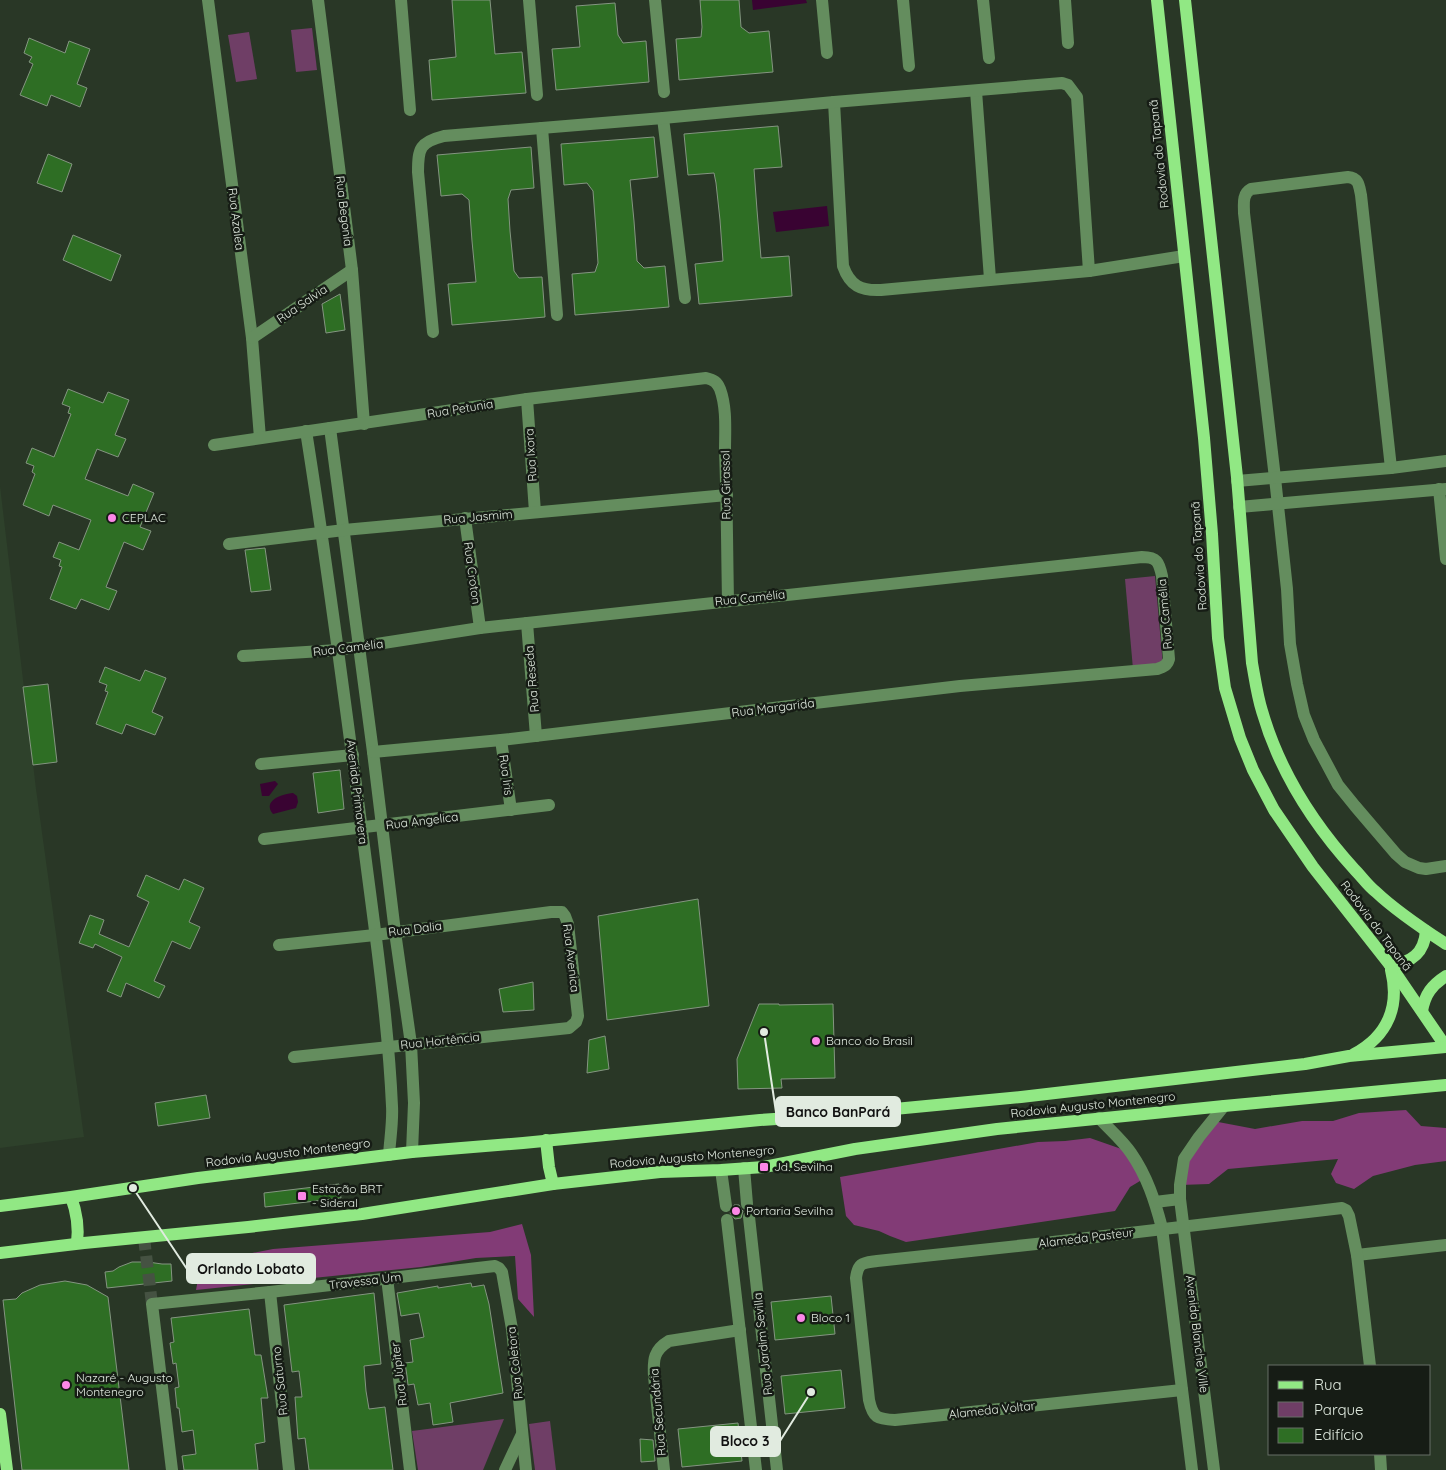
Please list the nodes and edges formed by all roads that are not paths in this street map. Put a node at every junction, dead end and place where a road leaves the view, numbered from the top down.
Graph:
1 (208, 0) edge
2 (318, 0) edge
3 (401, 0) edge
4 (529, 0) edge
5 (656, 0) edge
6 (822, 0) edge
7 (903, 0) edge
8 (983, 0) edge
9 (1065, 0) edge
10 (1157, 0) edge
11 (1185, 0) edge
12 (1068, 44) dead end
13 (826, 53) dead end
14 (988, 58) dead end
15 (909, 66) dead end
16 (976, 91) junction
17 (664, 92) dead end
18 (537, 95) dead end
19 (834, 102) junction
20 (410, 110) dead end
21 (663, 118) junction
22 (542, 128) junction
23 (1184, 256) junction
24 (352, 270) junction
25 (1089, 271) junction
26 (990, 279) junction
27 (685, 298) dead end
28 (557, 315) dead end
29 (433, 332) dead end
30 (252, 338) junction
31 (706, 378) joint
32 (527, 398) junction
33 (364, 424) junction
34 (330, 428) junction
35 (306, 431) junction
36 (260, 438) junction
37 (214, 445) dead end
38 (1446, 461) edge
39 (1391, 468) junction
40 (1275, 478) junction
41 (1237, 481) junction
42 (1442, 489) edge
43 (727, 495) junction
44 (1278, 503) junction
45 (1239, 508) junction
46 (535, 512) junction
47 (464, 518) junction
48 (344, 530) junction
49 (323, 533) junction
50 (229, 544) dead end
51 (1446, 559) edge
52 (728, 600) junction
53 (527, 623) junction
54 (480, 628) junction
55 (358, 648) junction
56 (338, 650) junction
57 (243, 656) dead end
58 (1169, 659) joint
59 (536, 736) junction
60 (501, 740) junction
61 (373, 752) junction
62 (353, 755) junction
63 (261, 764) dead end
64 (549, 805) dead end
65 (511, 810) junction
66 (382, 826) junction
67 (362, 828) junction
68 (264, 839) dead end
69 (1446, 866) edge
70 (551, 912) joint
71 (1426, 931) junction
72 (395, 932) junction
73 (376, 934) junction
74 (1446, 944) edge
75 (279, 945) dead end
76 (1390, 965) junction
77 (1446, 976) edge
78 (1422, 1011) junction
79 (578, 1016) joint
80 (411, 1044) junction
81 (388, 1047) junction
82 (1446, 1047) edge
83 (1349, 1056) junction
84 (294, 1057) dead end
85 (1446, 1085) edge
86 (1224, 1106) junction
87 (1099, 1118) junction
88 (546, 1140) junction
89 (412, 1152) junction
90 (389, 1155) junction
91 (744, 1168) junction
92 (721, 1170) junction
93 (553, 1184) junction
94 (71, 1197) junction
95 (1180, 1198) junction
96 (1155, 1202) junction
97 (747, 1204) dead end
98 (0, 1206) edge
99 (726, 1206) dead end
100 (749, 1217) dead end
101 (727, 1220) dead end
102 (1183, 1226) junction
103 (1162, 1228) junction
104 (729, 1235) junction
105 (751, 1236) junction
106 (77, 1244) junction
107 (1446, 1245) edge
108 (0, 1252) edge
109 (1357, 1254) junction
110 (489, 1266) joint
111 (387, 1278) junction
112 (270, 1292) junction
113 (740, 1330) junction
114 (864, 1344) joint
115 (1370, 1365) edge
116 (1182, 1390) junction
117 (0, 1414) edge
118 (522, 1434) junction
119 (1380, 1455) edge
120 (1213, 1457) junction
121 (1191, 1464) edge
122 (7, 1470) edge
123 (172, 1470) edge
124 (289, 1470) edge
125 (410, 1470) edge
126 (505, 1470) edge
127 (526, 1470) edge
128 (664, 1470) edge
129 (756, 1470) edge
130 (777, 1470) edge
131 (1214, 1470) edge
132 (1381, 1470) edge

1 - 30 street, Rua Azalea
2 - 24 street, Rua Begonia
3 - 20 street
4 - 18 street
5 - 17 street
6 - 13 street
7 - 15 street
8 - 14 street
9 - 12 street
10 - 23 main road, Rodovia do Tapanã
11 - 41 main road, Rodovia do Tapanã
16 - 19 street
16 - 25 street
16 - 26 street
19 - 21 street
19 - 26 street
21 - 22 street
21 - 27 street
22 - 28 street
22 - 29 street
23 - 25 street
23 - 76 main road, Rodovia do Tapanã
24 - 30 street, Rua Salvia
24 - 33 street, Rua Begonia
25 - 26 street
30 - 36 street, Rua Azalea
31 - 32 street, Rua Petunia
31 - 43 street, Rua Girassol
32 - 33 street, Rua Petunia
32 - 46 street, Rua Ixora
33 - 34 street, Rua Petunia
34 - 35 street, Rua Petunia
34 - 48 street, Avenida Primavera
35 - 36 street, Rua Petunia
35 - 49 street, Avenida Primavera
36 - 37 street, Rua Petunia
38 - 39 street
39 - 40 street
39 - 40 street
40 - 41 street
40 - 44 street
41 - 45 main road, Rodovia do Tapanã
42 - 44 street
42 - 51 street
43 - 46 street, Rua Jasmim
43 - 52 street, Rua Girassol
44 - 45 street
44 - 69 street
45 - 71 main road, Rodovia do Tapanã
46 - 47 street, Rua Jasmim
47 - 48 street, Rua Jasmim
47 - 54 street, Rua Croton
48 - 49 street, Rua Jasmim
48 - 55 street, Avenida Primavera
49 - 50 street, Rua Jasmim
49 - 56 street, Avenida Primavera
52 - 53 street, Rua Camélia
52 - 58 street, Rua Camélia
53 - 54 street, Rua Camélia
53 - 59 street, Rua Reseda
54 - 55 street, Rua Camélia
55 - 56 street, Rua Camélia
55 - 61 street, Avenida Primavera
56 - 57 street, Rua Camélia
56 - 62 street, Avenida Primavera
58 - 59 street, Rua Margarida
59 - 60 street, Rua Margarida
60 - 61 street, Rua Margarida
60 - 65 street, Rua Iris
61 - 66 street, Avenida Primavera
62 - 63 street
62 - 67 street, Avenida Primavera
64 - 65 street, Rua Angelica
65 - 66 street, Rua Angelica
66 - 67 street, Rua Angelica
66 - 72 street, Avenida Primavera
67 - 68 street, Rua Angelica
67 - 73 street, Avenida Primavera
70 - 72 street, Rua Dalia
70 - 79 street, Rua Avenica
71 - 74 main road, Rodovia do Tapanã
71 - 76 main road
72 - 73 street, Rua Dalia
72 - 80 street, Avenida Primavera
73 - 75 street, Rua Dalia
73 - 81 street, Avenida Primavera
76 - 78 main road, Rodovia do Tapanã
76 - 83 main road
77 - 78 main road
78 - 82 main road, Rodovia do Tapanã
79 - 80 street, Rua Hortência
80 - 81 street, Rua Hortência
80 - 89 street, Avenida Primavera
81 - 84 street, Rua Hortência
81 - 90 street, Avenida Primavera
82 - 83 main road, Rodovia Augusto Montenegro
83 - 88 main road, Rodovia Augusto Montenegro
85 - 86 main road, Rodovia Augusto Montenegro
86 - 87 main road, Rodovia Augusto Montenegro
86 - 95 street, Avenida Blanche Ville
87 - 91 main road, Rodovia Augusto Montenegro
87 - 96 street, Avenida Blanche Ville
88 - 89 main road, Rodovia Augusto Montenegro
88 - 93 main road
89 - 90 main road, Rodovia Augusto Montenegro
90 - 94 main road, Rodovia Augusto Montenegro
91 - 92 main road, Rodovia Augusto Montenegro
91 - 97 street
92 - 93 main road, Rodovia Augusto Montenegro
92 - 99 street
93 - 106 main road, Rodovia Augusto Montenegro
94 - 98 main road, Rodovia Augusto Montenegro
94 - 106 main road
95 - 96 street
95 - 102 street, Avenida Blanche Ville
96 - 103 street, Avenida Blanche Ville
100 - 105 street, Rua Jardim Sevilla
101 - 104 street, Rua Jardim Sevilla
102 - 103 street, Alameda Pasteur
102 - 109 street, Alameda Pasteur
102 - 120 street, Avenida Blanche Ville
103 - 114 street, Alameda Pasteur
103 - 116 street, Avenida Blanche Ville
104 - 105 street
104 - 113 street, Rua Jardim Sevilla
105 - 130 street, Rua Jardim Sevilla
106 - 108 main road, Rodovia Augusto Montenegro
107 - 109 street
109 - 115 street
110 - 111 street, Travessa Um
110 - 118 street, Rua Coletora
111 - 112 street, Travessa Um
111 - 125 street, Rua Júpiter
112 - 123 street, Travessa Um
112 - 124 street, Rua Saturno
113 - 128 street, Rua Secundária
113 - 129 street, Rua Jardim Sevilla
114 - 116 street, Alameda Voltar
116 - 121 street, Avenida Blanche Ville
117 - 122 main road
118 - 126 street
118 - 127 street, Rua Coletora
119 - 132 street
120 - 121 street
120 - 131 street, Avenida Blanche Ville

